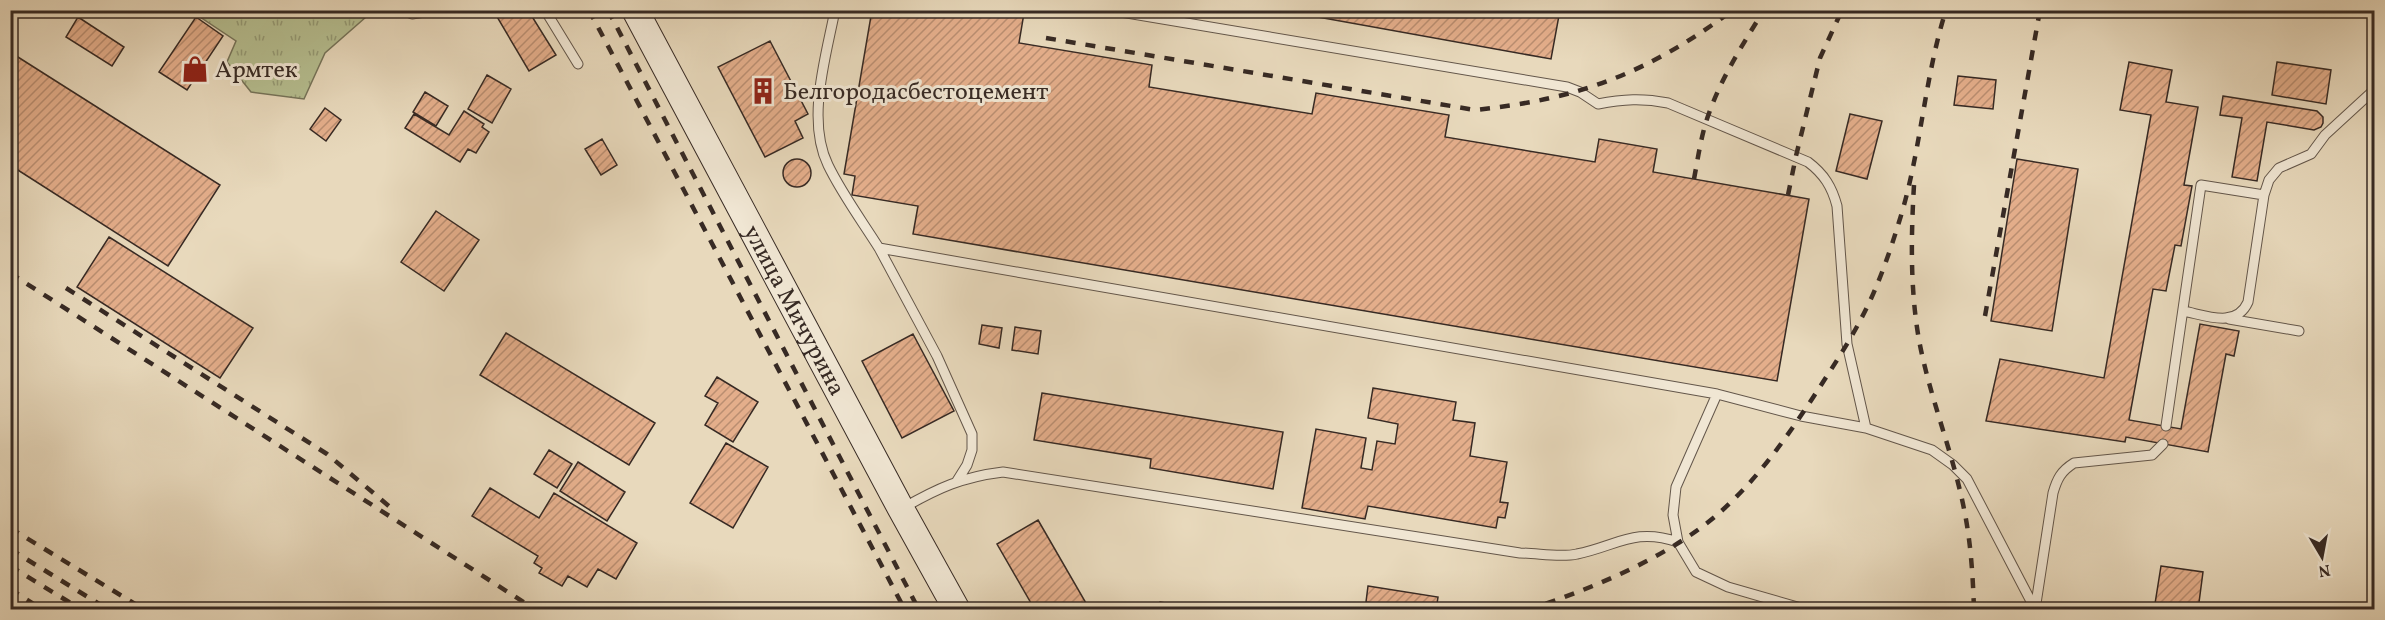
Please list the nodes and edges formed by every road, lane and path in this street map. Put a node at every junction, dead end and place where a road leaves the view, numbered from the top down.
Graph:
1 (403, 10) edge
2 (437, 10) edge
3 (545, 10) edge
4 (635, 10) edge
5 (835, 10) edge
6 (1109, 10) edge
7 (578, 64) dead end
8 (2374, 92) edge
9 (2264, 195) junction
10 (879, 248) junction
11 (2182, 312) junction
12 (2227, 319) junction
13 (2300, 331) dead end
14 (1717, 394) junction
15 (2166, 426) dead end
16 (1866, 428) junction
17 (2163, 444) dead end
18 (957, 481) junction
19 (901, 509) junction
20 (1678, 542) junction
21 (957, 609) edge
22 (1808, 609) edge
23 (2035, 609) edge

1 - 2 lane
3 - 7 lane
4 - 19 street, улица Мичурина
5 - 10 lane
6 - 16 lane
8 - 9 lane
9 - 11 lane
9 - 12 lane
10 - 14 lane
10 - 18 lane
11 - 12 lane
11 - 15 lane
12 - 13 lane
14 - 16 lane
14 - 20 lane
16 - 23 lane
17 - 23 lane
18 - 19 lane
18 - 20 lane
19 - 21 street, улица Мичурина
20 - 22 lane

